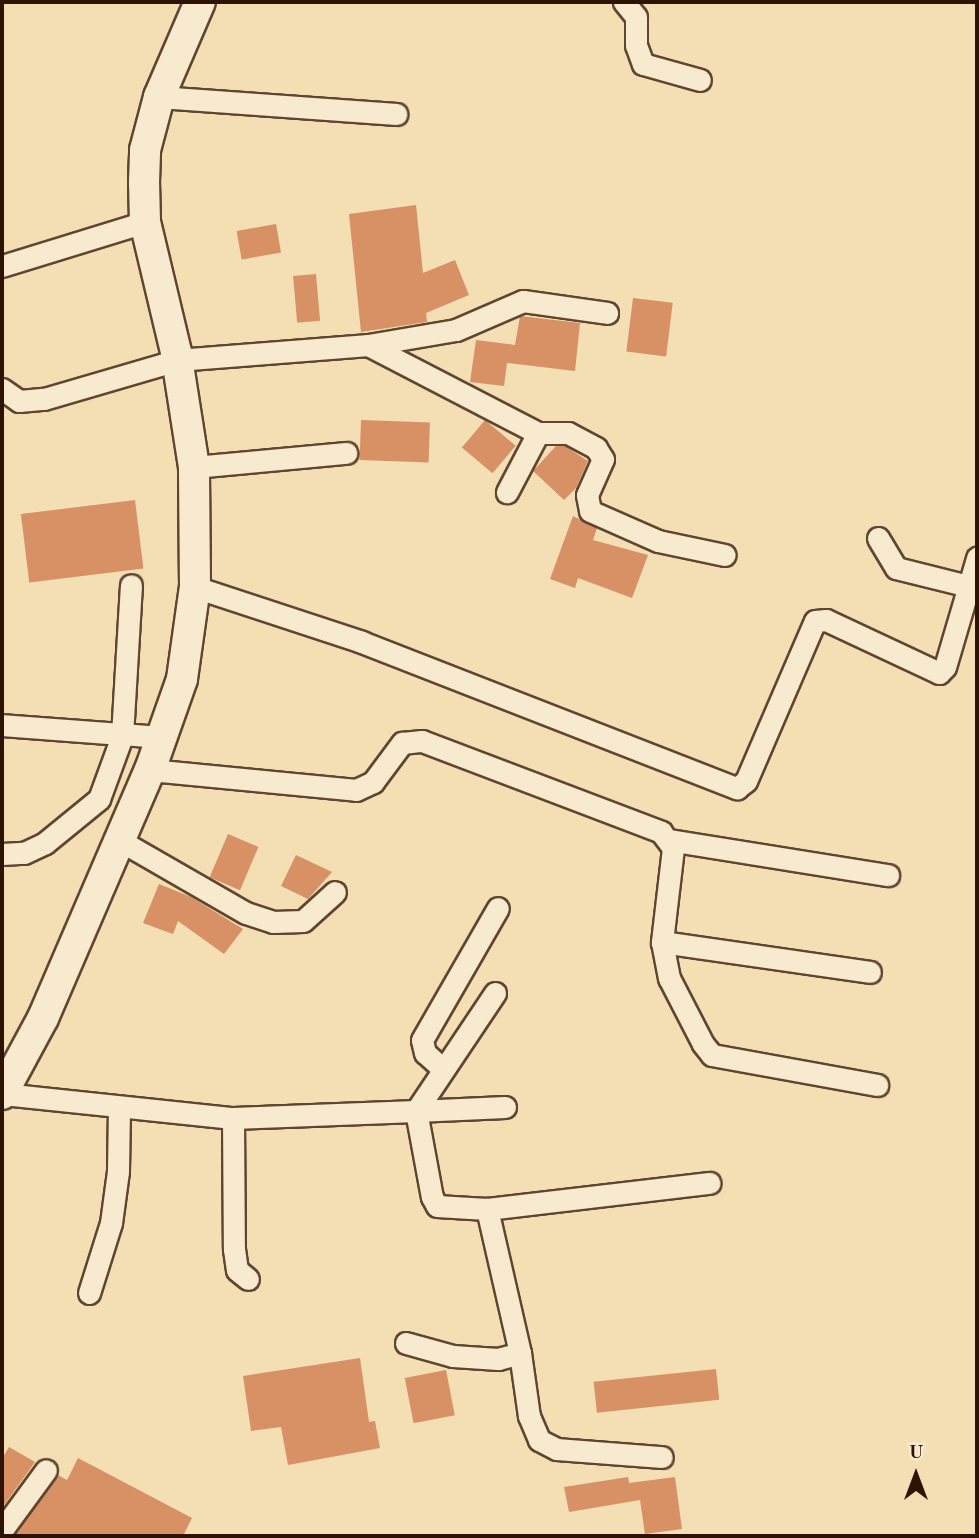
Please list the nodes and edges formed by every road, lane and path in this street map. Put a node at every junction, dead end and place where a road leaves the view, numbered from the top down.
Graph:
1 (192, 2) edge
2 (200, 2) edge
3 (624, 2) edge
4 (700, 80) dead end
5 (159, 97) junction
6 (396, 114) dead end
7 (145, 222) junction
8 (2, 266) edge
9 (607, 313) dead end
10 (368, 345) junction
11 (177, 360) junction
12 (2, 389) edge
13 (538, 433) junction
14 (346, 453) dead end
15 (194, 467) junction
16 (507, 492) dead end
17 (878, 538) dead end
18 (725, 555) dead end
19 (977, 558) edge
20 (131, 585) dead end
21 (968, 586) junction
22 (195, 587) junction
23 (2, 725) edge
24 (122, 736) junction
25 (161, 737) junction
26 (150, 770) junction
27 (669, 840) junction
28 (119, 841) junction
29 (2, 854) edge
30 (888, 875) dead end
31 (335, 892) dead end
32 (498, 908) dead end
33 (662, 942) junction
34 (870, 972) dead end
35 (495, 993) dead end
36 (443, 1069) junction
37 (877, 1085) dead end
38 (2, 1094) edge
39 (505, 1107) dead end
40 (118, 1108) junction
41 (416, 1111) junction
42 (233, 1118) junction
43 (709, 1183) dead end
44 (487, 1209) junction
45 (248, 1279) dead end
46 (89, 1293) dead end
47 (406, 1343) dead end
48 (520, 1353) junction
49 (662, 1457) dead end
50 (46, 1470) dead end
51 (2, 1530) edge

1 - 2 street
2 - 5 street
3 - 4 street
5 - 6 street
5 - 7 street
7 - 8 street
7 - 11 street
9 - 10 street
10 - 11 street
10 - 13 street
11 - 12 street
11 - 15 street
13 - 16 street
13 - 18 street
14 - 15 street
15 - 22 street
17 - 21 street
19 - 21 street
20 - 24 street
21 - 22 street
22 - 25 street
23 - 24 street
24 - 25 street
24 - 29 street
25 - 26 street
26 - 27 street
26 - 28 street
27 - 30 street
27 - 33 street
28 - 31 street
28 - 38 street
32 - 36 street
33 - 34 street
33 - 37 street
35 - 36 street
36 - 41 street
38 - 40 street
39 - 41 street
40 - 42 street
40 - 46 street
41 - 42 street
41 - 44 street
42 - 45 street
43 - 44 street
44 - 48 street
47 - 48 street
48 - 49 street
50 - 51 street

